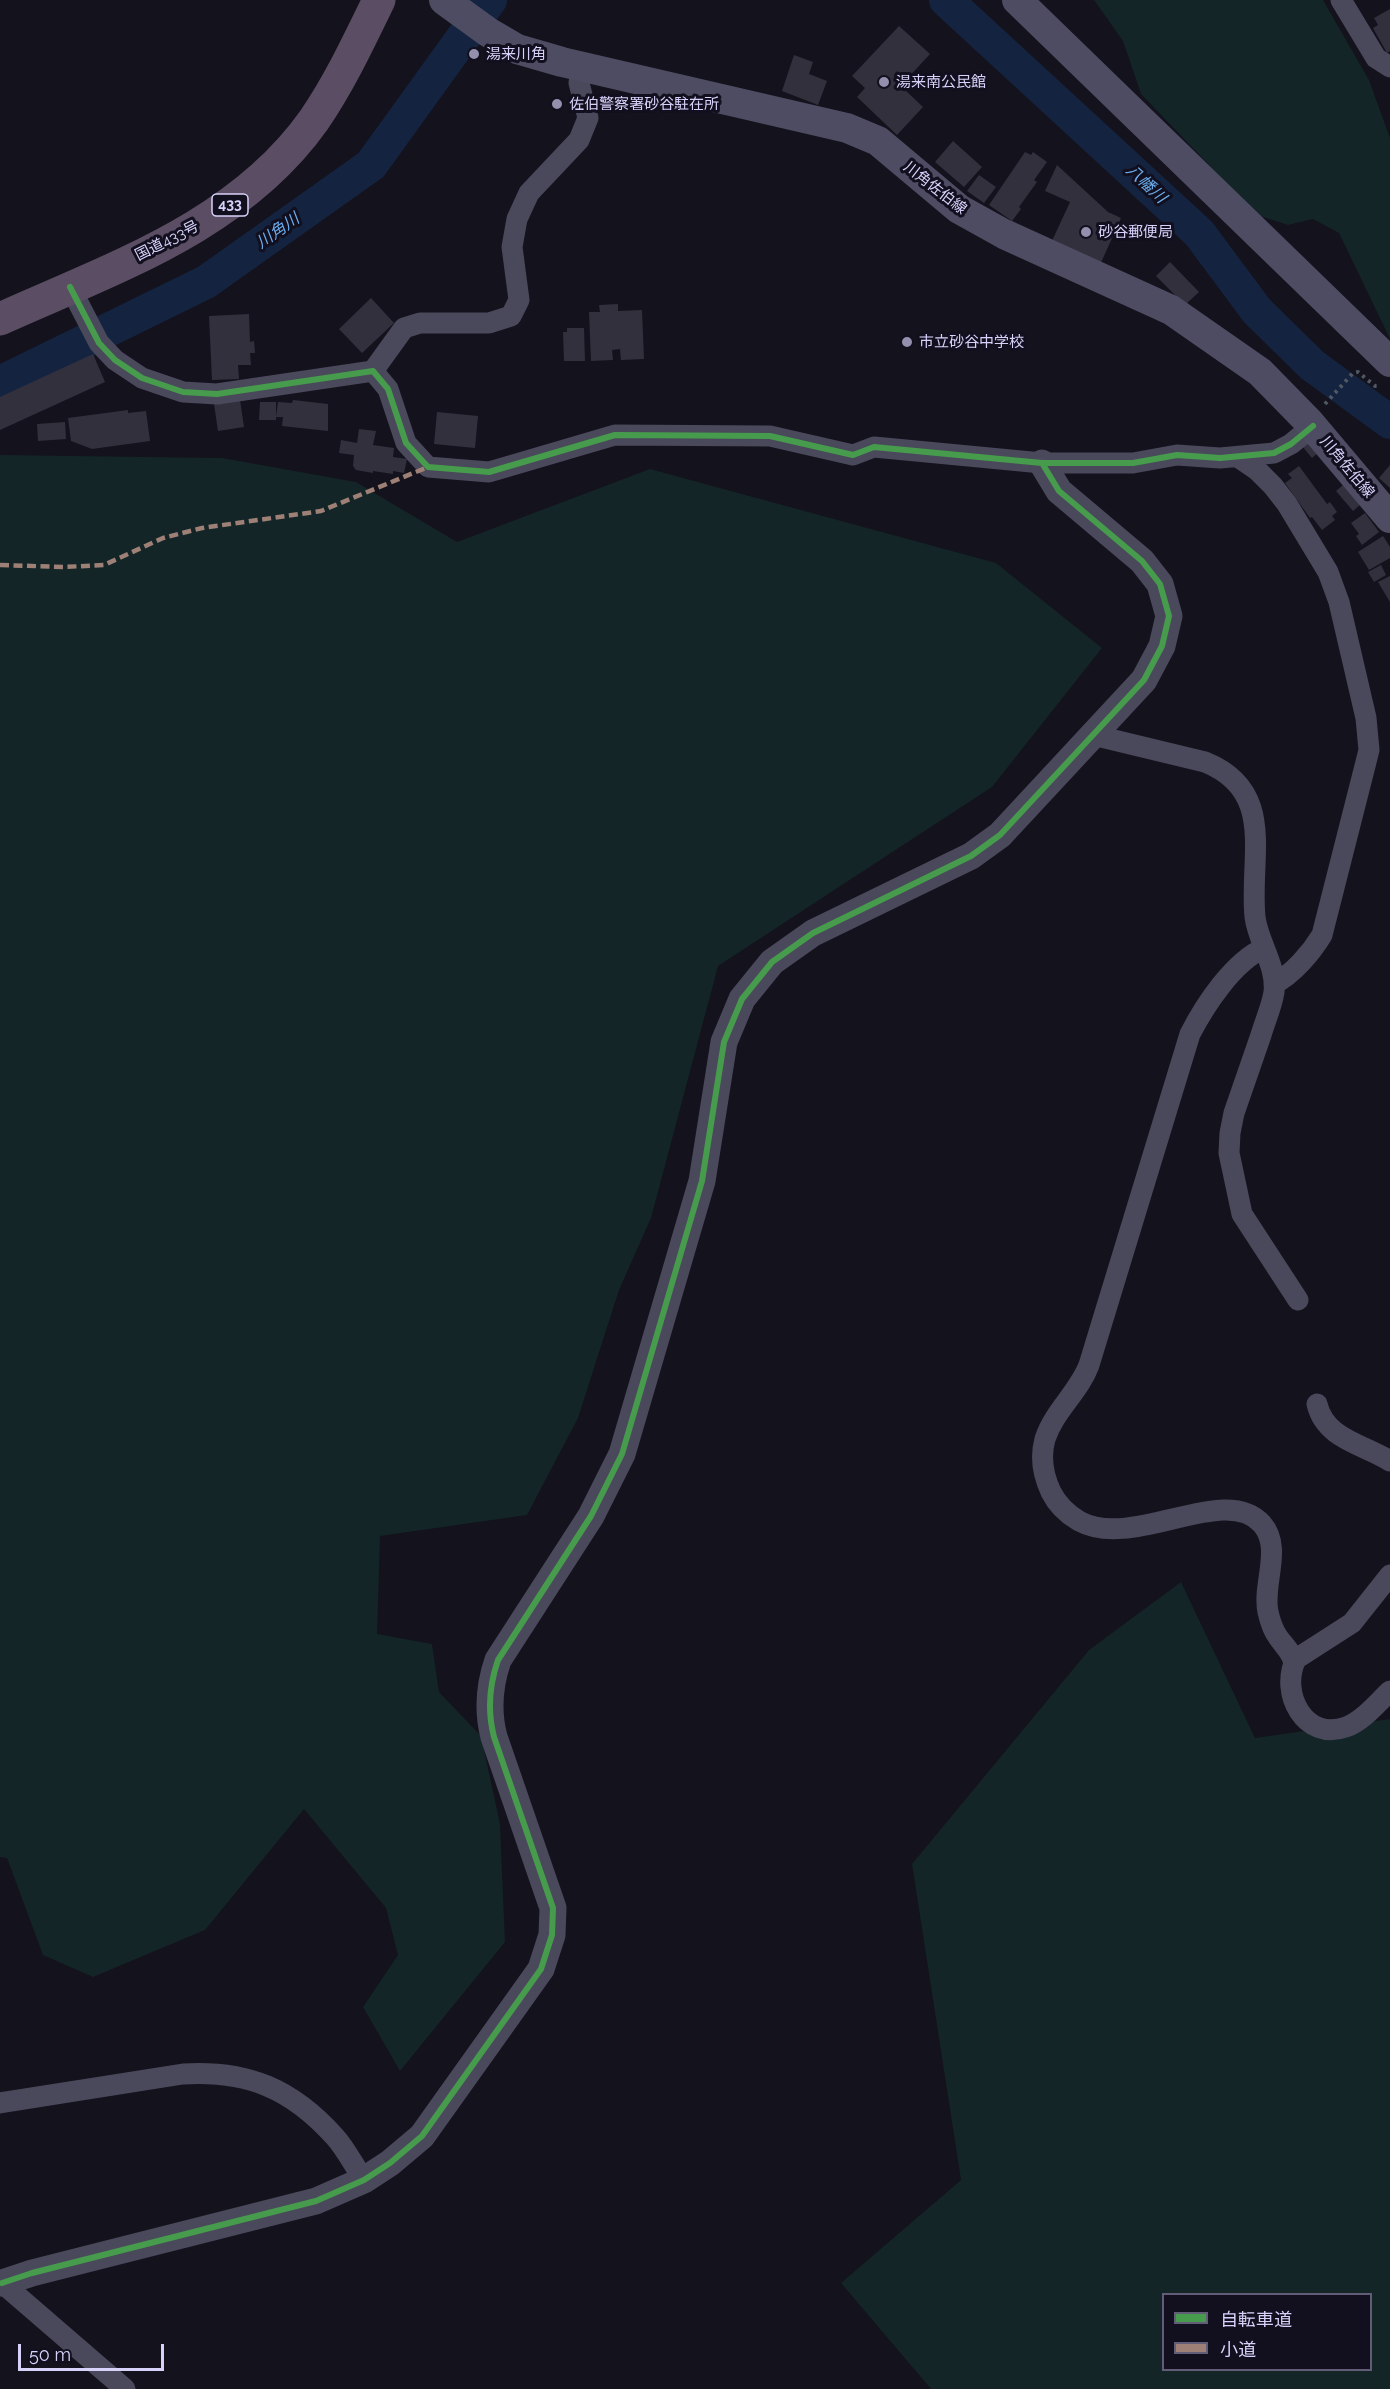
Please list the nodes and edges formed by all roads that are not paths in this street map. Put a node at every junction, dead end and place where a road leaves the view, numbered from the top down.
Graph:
1 (379, 0) edge
2 (1017, 0) edge
3 (1341, 0) edge
4 (466, 16) edge
5 (582, 67) junction
6 (1390, 67) edge
7 (70, 287) junction
8 (0, 319) edge
9 (373, 370) junction
10 (1385, 374) edge
11 (1318, 416) junction
12 (1238, 457) junction
13 (1042, 463) junction
14 (1390, 518) edge
15 (1093, 735) junction
16 (1264, 948) junction
17 (1274, 984) junction
18 (1298, 1300) dead end
19 (1317, 1404) dead end
20 (1390, 1461) edge
21 (1390, 1575) edge
22 (1294, 1664) junction
23 (1390, 1691) edge
24 (0, 2103) edge
25 (364, 2180) junction
26 (1, 2282) edge
27 (125, 2389) edge

1 - 7 highway, 国道433号 / 433
2 - 10 main road
3 - 6 street
4 - 5 main road, 川角佐伯線
5 - 9 street
5 - 11 main road, 川角佐伯線
7 - 8 highway, 国道433号 / 433
7 - 9 street
9 - 13 street
11 - 12 street
11 - 14 main road, 川角佐伯線
12 - 13 street
12 - 17 street
13 - 15 street
15 - 16 street
15 - 25 street
16 - 17 street
16 - 22 street
17 - 18 street
19 - 20 street
21 - 22 street
22 - 23 street
24 - 25 street
25 - 26 street
26 - 27 street

